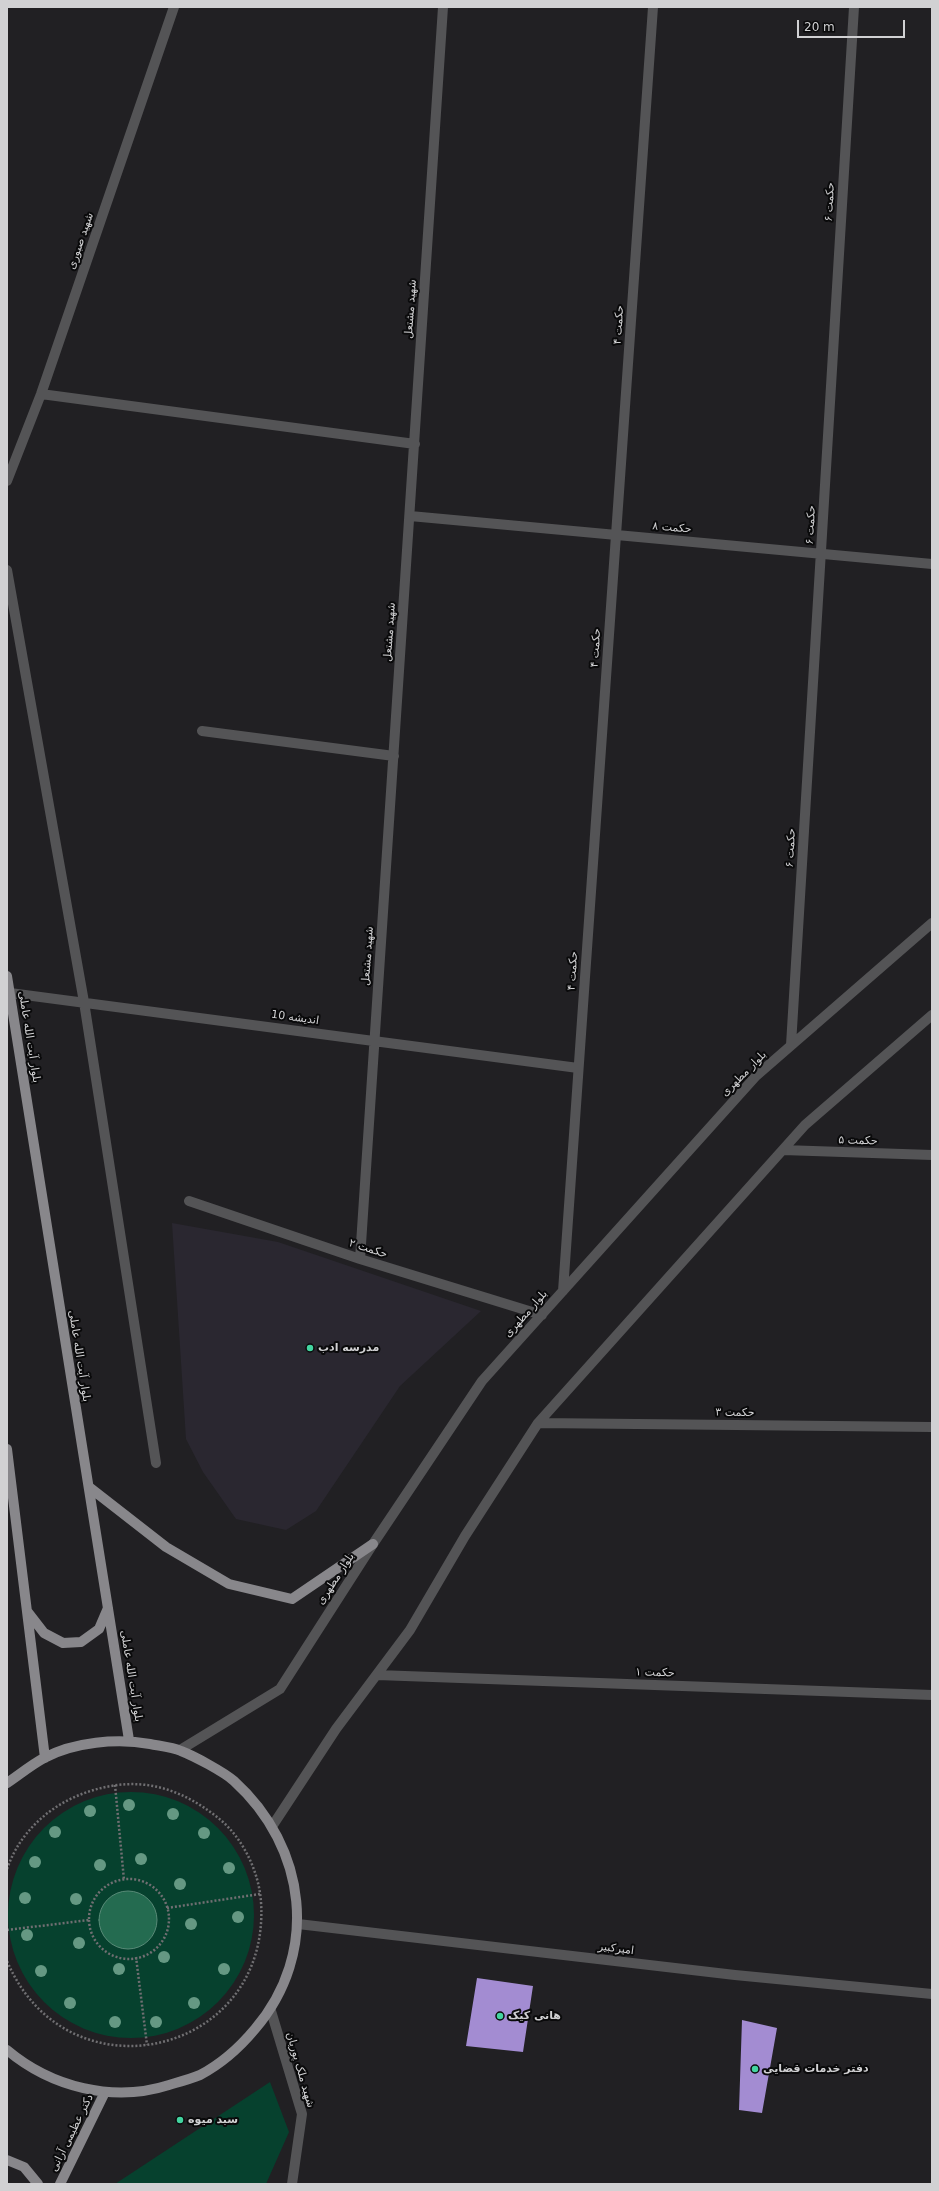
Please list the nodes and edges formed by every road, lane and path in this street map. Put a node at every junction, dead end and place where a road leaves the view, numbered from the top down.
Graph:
1 (174, 7) edge
2 (443, 7) edge
3 (653, 7) edge
4 (854, 7) edge
5 (41, 394) junction
6 (414, 444) junction
7 (7, 481) edge
8 (410, 516) junction
9 (616, 535) junction
10 (821, 554) junction
11 (932, 564) edge
12 (7, 570) edge
13 (202, 731) dead end
14 (394, 756) junction
15 (932, 923) edge
16 (7, 976) edge
17 (10, 992) junction
18 (84, 1002) junction
19 (932, 1015) edge
20 (375, 1041) junction
21 (791, 1044) junction
22 (578, 1068) junction
23 (783, 1150) junction
24 (932, 1155) edge
25 (189, 1201) dead end
26 (360, 1259) junction
27 (563, 1291) junction
28 (542, 1315) junction
29 (538, 1423) junction
30 (932, 1427) edge
31 (7, 1449) edge
32 (156, 1463) dead end
33 (89, 1487) junction
34 (373, 1544) junction
35 (108, 1608) junction
36 (27, 1610) junction
37 (377, 1675) junction
38 (932, 1695) edge
39 (129, 1740) junction
40 (180, 1750) junction
41 (45, 1758) junction
42 (7, 1783) edge
43 (116, 1785) junction
44 (273, 1825) junction
45 (7, 1869) edge
46 (124, 1880) junction
47 (260, 1894) junction
48 (167, 1908) junction
49 (89, 1920) junction
50 (298, 1924) junction
51 (7, 1930) edge
52 (136, 1957) junction
53 (7, 1960) edge
54 (932, 1994) edge
55 (271, 2011) junction
56 (147, 2045) junction
57 (7, 2050) edge
58 (105, 2092) junction
59 (7, 2160) edge
60 (38, 2184) edge
61 (60, 2184) edge
62 (292, 2184) edge

1 - 5 street, شهید صبوری
2 - 6 street, شهید مشتعل
3 - 9 street, حکمت ۴
4 - 10 street, حکمت ۶
5 - 6 street
5 - 7 street, شهید صبوری
6 - 8 street, شهید مشتعل
8 - 9 street, حکمت ۸
8 - 14 street, شهید مشتعل
9 - 10 street, حکمت ۸
9 - 22 street, حکمت ۴
10 - 11 street, حکمت ۸
10 - 21 street, حکمت ۶
12 - 18 street
13 - 14 street
14 - 20 street, شهید مشتعل
15 - 21 street, بلوار مطهری
16 - 17 main road, بلوار آیت‌ الله عاملی
17 - 18 street, اندیشه 10
17 - 33 main road, بلوار آیت‌ الله عاملی
18 - 20 street, اندیشه 10
18 - 32 street
19 - 23 street
20 - 22 street, اندیشه 10
20 - 26 street, شهید مشتعل
21 - 27 street, بلوار مطهری
22 - 27 street, حکمت ۴
23 - 24 street, حکمت ۵
23 - 29 street
25 - 26 street, حکمت ۲
26 - 28 street, حکمت ۲
27 - 28 street, بلوار مطهری
28 - 34 street, بلوار مطهری
29 - 30 street, حکمت ۳
29 - 37 street
31 - 36 main road
33 - 34 main road
33 - 35 main road, بلوار آیت‌ الله عاملی
34 - 40 street, بلوار مطهری
35 - 36 main road
35 - 39 main road, بلوار آیت‌ الله عاملی
36 - 41 main road
37 - 38 street, حکمت ۱
37 - 44 street
39 - 40 main road
39 - 41 main road
40 - 44 main road
41 - 42 main road
43 - 45 path
43 - 46 path
43 - 47 path
44 - 50 main road
46 - 48 path
46 - 49 path
47 - 48 path
47 - 56 path
48 - 52 path
49 - 51 path
49 - 52 path
50 - 54 street, امیرکبیر
50 - 55 main road
52 - 56 path
53 - 56 path
55 - 58 main road
55 - 62 street, شهید ملک پوریان
57 - 58 main road
58 - 61 main road, دکتر عظیمی آرانی
59 - 60 main road

